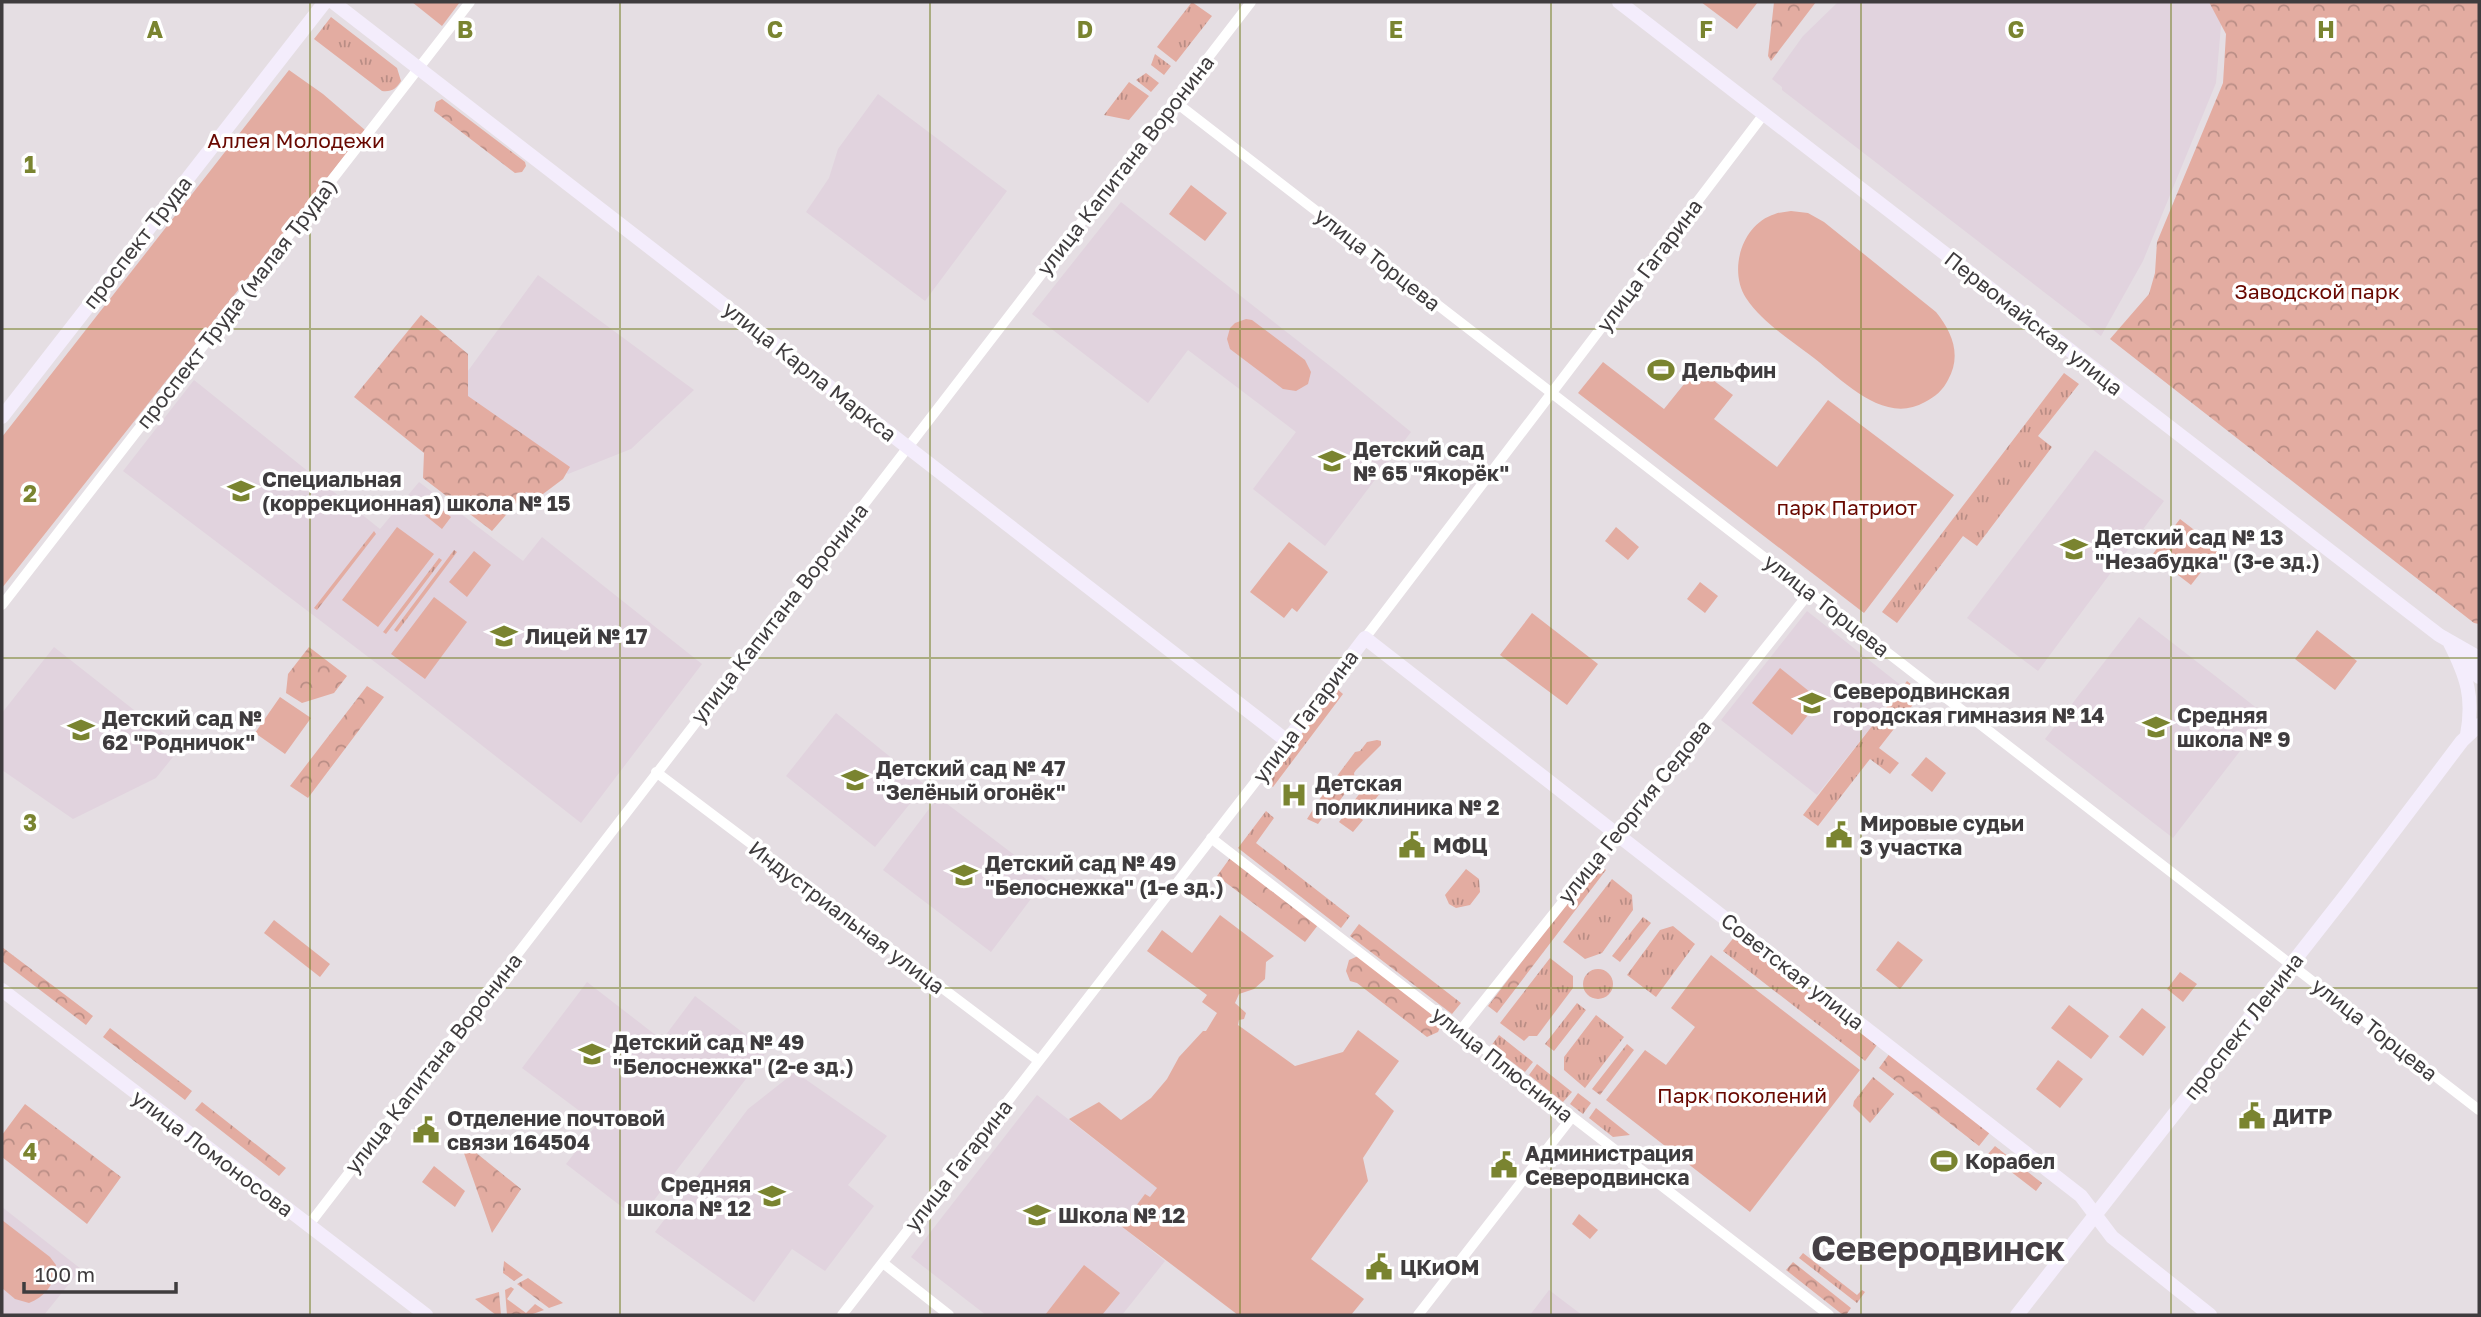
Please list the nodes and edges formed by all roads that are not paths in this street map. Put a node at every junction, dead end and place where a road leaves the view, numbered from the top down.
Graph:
1 (325, 2) edge
2 (333, 2) edge
3 (470, 2) edge
4 (1251, 2) edge
5 (1619, 2) edge
6 (420, 68) junction
7 (1174, 101) junction
8 (1764, 114) junction
9 (1552, 393) junction
10 (2, 417) edge
11 (908, 447) junction
12 (1810, 593) junction
13 (2, 605) edge
14 (1365, 638) junction
15 (2450, 643) junction
16 (2479, 651) edge
17 (2479, 658) edge
18 (2479, 677) edge
19 (2479, 702) edge
20 (2479, 725) edge
21 (2473, 733) edge
22 (1286, 741) junction
23 (656, 772) junction
24 (1616, 834) junction
25 (1211, 838) junction
26 (2291, 964) junction
27 (2, 990) edge
28 (1460, 1031) junction
29 (1039, 1061) junction
30 (2479, 1110) edge
31 (1572, 1117) junction
32 (2095, 1214) junction
33 (308, 1226) junction
34 (883, 1263) junction
35 (426, 1315) edge
36 (842, 1315) edge
37 (949, 1315) edge
38 (1418, 1315) edge
39 (1829, 1315) edge
40 (2017, 1315) edge
41 (2210, 1315) edge

1 - 10 street, проспект Труда
2 - 6 street, улица Карла Маркса
3 - 6 street, проспект Труда (малая Труда)
4 - 7 street, улица Капитана Воронина
5 - 8 street, Первомайская улица
6 - 11 street, улица Карла Маркса
6 - 13 street, проспект Труда (малая Труда)
7 - 9 street, улица Торцева
7 - 11 street, улица Капитана Воронина
8 - 9 street, улица Гагарина
8 - 15 street, Первомайская улица
9 - 12 street, улица Торцева
9 - 14 street, улица Гагарина
11 - 22 street, улица Карла Маркса
11 - 23 street, улица Капитана Воронина
12 - 24 street, улица Георгия Седова
12 - 26 street, улица Торцева
14 - 22 street, улица Гагарина
14 - 24 street, Советская улица
15 - 16 street
15 - 17 street
15 - 18 street
15 - 21 street
19 - 21 street
20 - 21 street
21 - 26 street, проспект Ленина
22 - 25 street, улица Гагарина
23 - 29 street, Индустриальная улица
23 - 33 street, улица Капитана Воронина
24 - 28 street, улица Георгия Седова
24 - 32 street, Советская улица
25 - 28 street, улица Плюснина
25 - 29 street, улица Гагарина
26 - 30 street, улица Торцева
26 - 32 street, проспект Ленина
27 - 33 street, улица Ломоносова
28 - 31 street, улица Плюснина
29 - 34 street, улица Гагарина
31 - 38 street
31 - 39 street, улица Плюснина
32 - 40 street, проспект Ленина
32 - 41 street, Советская улица
33 - 35 street, улица Ломоносова
34 - 36 street, улица Гагарина
34 - 37 street

